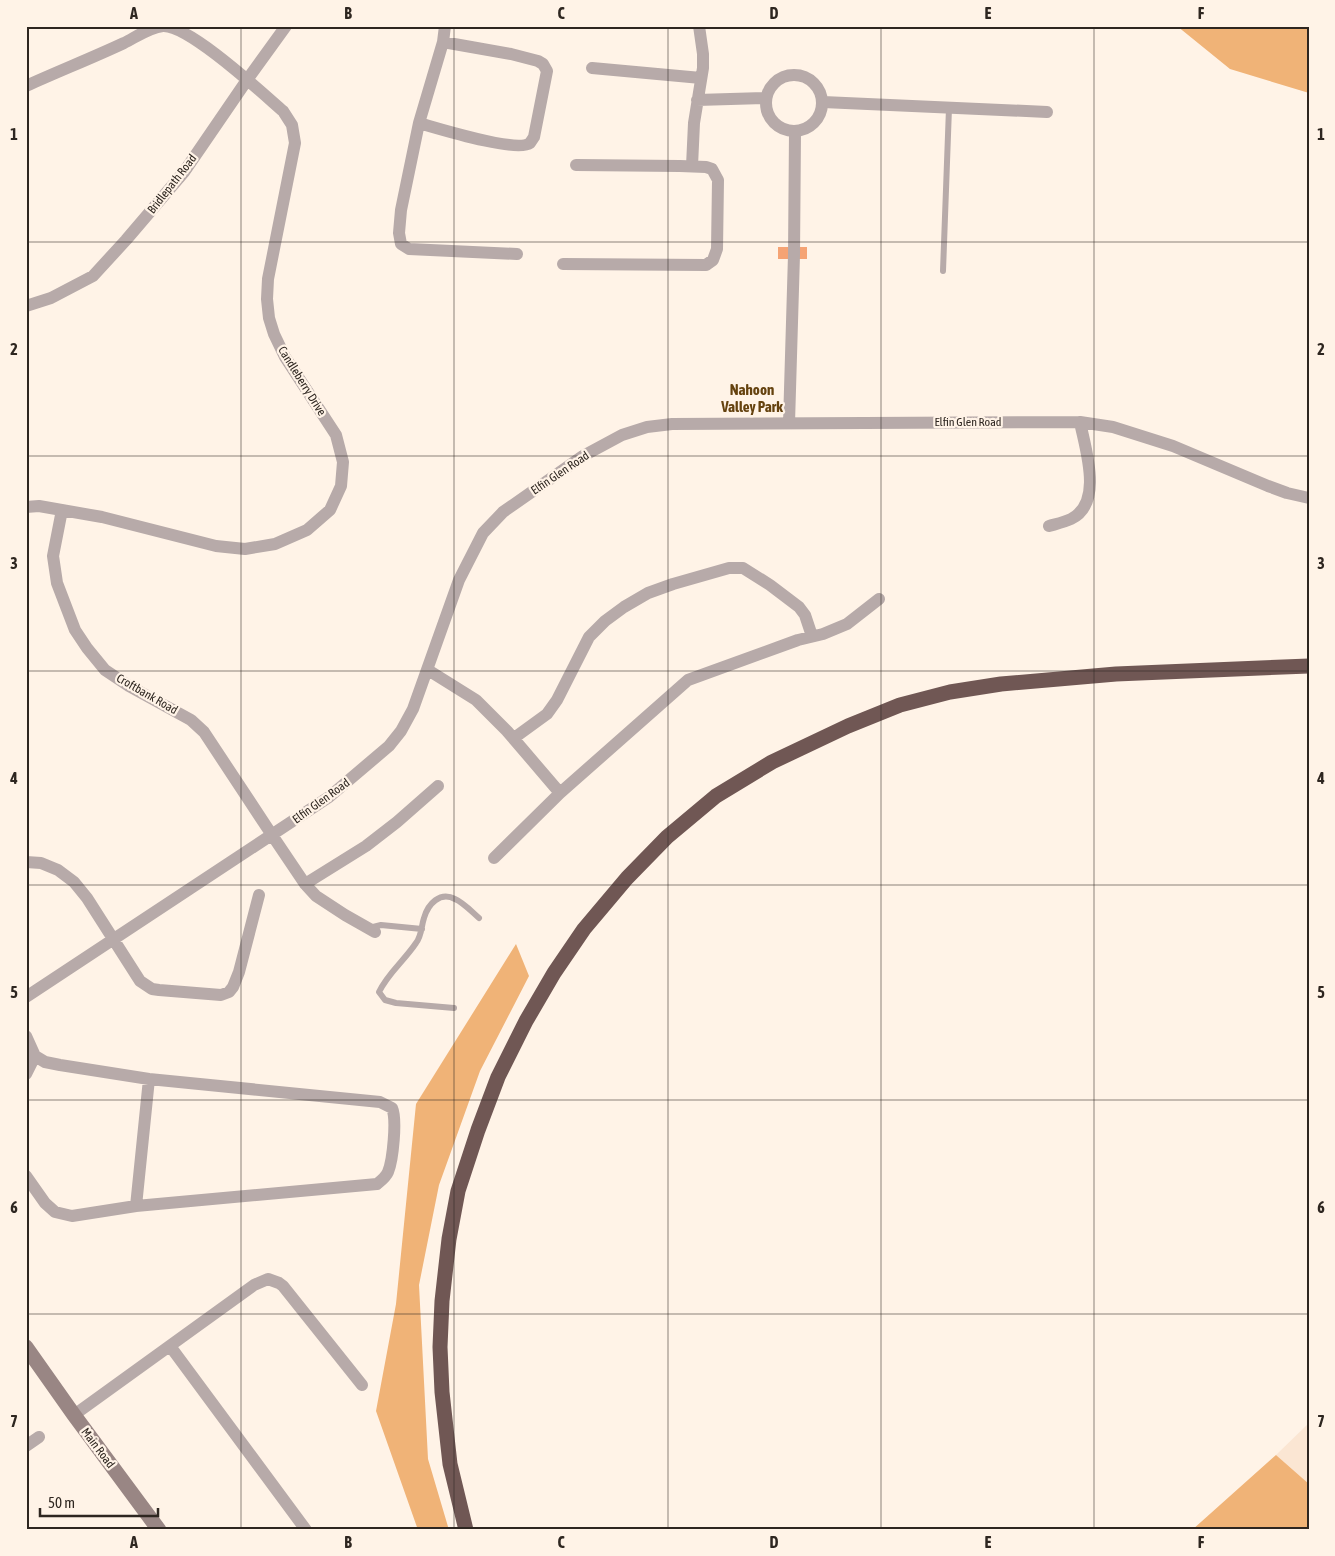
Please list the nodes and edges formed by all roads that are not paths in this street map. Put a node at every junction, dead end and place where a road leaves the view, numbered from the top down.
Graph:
1 (286, 26) edge
2 (445, 26) edge
3 (699, 26) edge
4 (443, 42) junction
5 (592, 68) dead end
6 (701, 78) junction
7 (247, 80) junction
8 (26, 86) edge
9 (766, 98) junction
10 (697, 100) junction
11 (823, 102) junction
12 (949, 107) junction
13 (1047, 112) dead end
14 (419, 123) junction
15 (795, 132) junction
16 (576, 165) dead end
17 (692, 166) junction
18 (517, 254) dead end
19 (563, 264) dead end
20 (943, 271) dead end
21 (26, 306) edge
22 (1080, 422) junction
23 (789, 423) junction
24 (1309, 498) edge
25 (26, 507) edge
26 (62, 510) junction
27 (1049, 526) dead end
28 (879, 599) dead end
29 (812, 636) junction
30 (1309, 666) edge
31 (428, 670) junction
32 (514, 738) junction
33 (438, 786) dead end
34 (560, 793) junction
35 (272, 836) junction
36 (494, 858) dead end
37 (26, 862) edge
38 (305, 884) junction
39 (259, 895) dead end
40 (479, 918) dead end
41 (422, 929) junction
42 (372, 930) joint
43 (113, 940) junction
44 (26, 997) edge
45 (454, 1008) dead end
46 (26, 1036) edge
47 (35, 1056) junction
48 (26, 1074) edge
49 (149, 1079) junction
50 (26, 1176) edge
51 (136, 1206) junction
52 (170, 1346) junction
53 (26, 1347) edge
54 (362, 1385) dead end
55 (74, 1415) junction
56 (39, 1437) dead end
57 (26, 1446) edge
58 (159, 1530) edge
59 (306, 1530) edge
60 (466, 1530) edge

1 - 7 street, Bridlepath Road
2 - 4 street
3 - 6 street
4 - 14 street
4 - 14 street
5 - 6 street
6 - 10 street
7 - 8 street, Candleberry Drive
7 - 21 street, Bridlepath Road
7 - 26 street, Candleberry Drive
9 - 10 street
9 - 11 street
9 - 15 street
10 - 17 street
11 - 12 street
11 - 15 street
12 - 13 street
12 - 20 lane
14 - 18 street
15 - 23 street
16 - 17 street
17 - 19 street
22 - 23 street, Elfin Glen Road
22 - 24 street, Elfin Glen Road
22 - 27 street
23 - 31 street, Elfin Glen Road
25 - 26 street, Candleberry Drive
26 - 35 street, Croftbank Road
28 - 29 street
29 - 32 street
29 - 34 street
30 - 60 highway
31 - 32 street
31 - 35 street, Elfin Glen Road
32 - 34 street
33 - 38 street
34 - 36 street
35 - 38 street, Croftbank Road
35 - 43 street, Elfin Glen Road
37 - 43 street
38 - 42 street, Croftbank Road
39 - 43 street
40 - 41 lane
41 - 42 lane
41 - 45 lane
43 - 44 street, Elfin Glen Road
46 - 47 street
47 - 48 street
47 - 49 street
49 - 51 street
49 - 51 street
50 - 51 street
52 - 54 street
52 - 55 street
52 - 59 street
53 - 55 main road, Main Road
55 - 58 main road, Main Road
56 - 57 street

